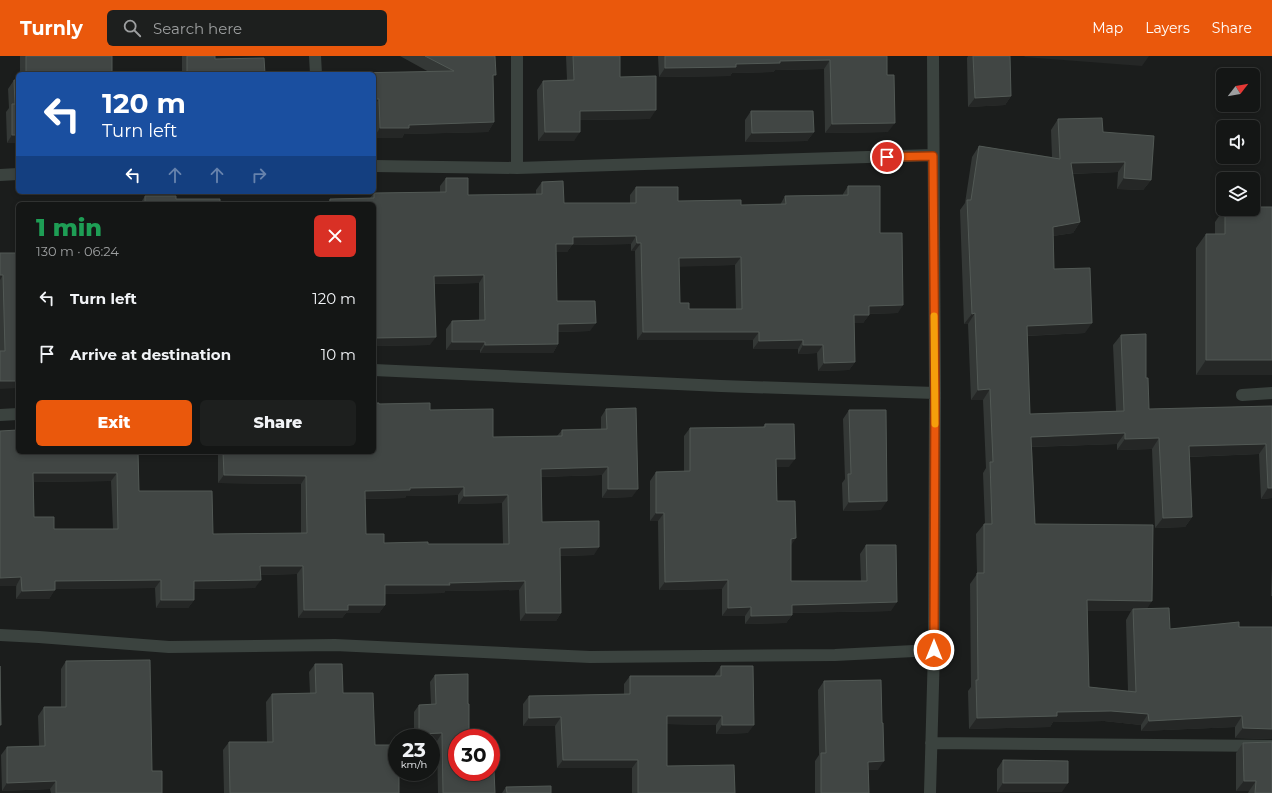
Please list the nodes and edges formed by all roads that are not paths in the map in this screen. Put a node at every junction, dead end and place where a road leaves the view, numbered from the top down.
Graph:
1 (315, 56) edge
2 (517, 56) edge
3 (932, 56) edge
4 (316, 72) edge
5 (933, 156) junction
6 (376, 166) edge
7 (517, 168) junction
8 (16, 174) edge
9 (0, 175) edge
10 (376, 370) edge
11 (935, 393) junction
12 (1272, 393) edge
13 (1242, 395) dead end
14 (16, 414) edge
15 (0, 415) edge
16 (0, 635) edge
17 (934, 650) junction
18 (930, 743) junction
19 (1272, 746) edge
20 (930, 793) edge

1 - 4 street
2 - 7 street
3 - 5 street
5 - 7 street
5 - 11 street
6 - 7 street
8 - 9 street
10 - 11 street
11 - 17 street
12 - 13 street
14 - 15 street
16 - 17 street
17 - 18 street
18 - 19 street
18 - 20 street

